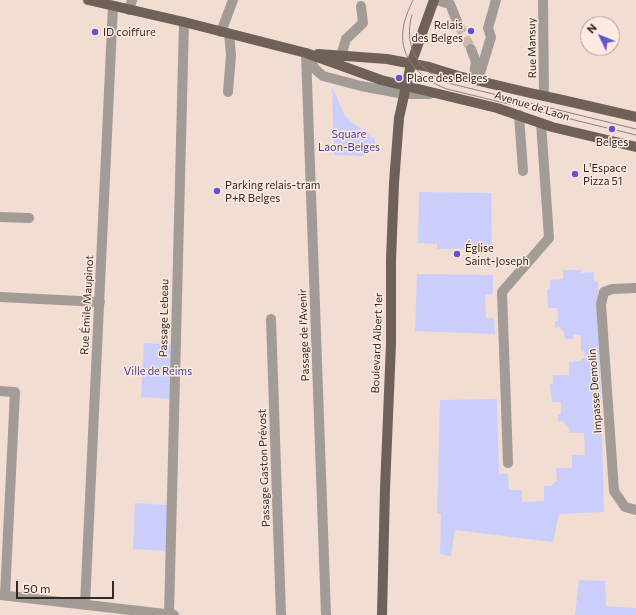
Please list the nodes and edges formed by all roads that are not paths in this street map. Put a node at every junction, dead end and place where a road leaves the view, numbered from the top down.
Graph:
1 (88, 0) edge
2 (233, 0) edge
3 (435, 0) edge
4 (496, 0) edge
5 (543, 0) edge
6 (130, 5) edge
7 (113, 6) junction
8 (361, 6) dead end
9 (184, 22) junction
10 (458, 24) tunnel mouth
11 (225, 33) junction
12 (306, 53) junction
13 (486, 55) junction
14 (341, 56) junction
15 (410, 68) junction
16 (475, 80) junction
17 (404, 90) junction
18 (228, 92) dead end
19 (544, 96) junction
20 (519, 115) junction
21 (636, 117) edge
22 (542, 123) junction
23 (636, 147) edge
24 (523, 170) dead end
25 (0, 217) edge
26 (29, 218) dead end
27 (636, 288) edge
28 (0, 297) edge
29 (100, 302) junction
30 (271, 319) dead end
31 (0, 391) edge
32 (508, 463) dead end
33 (636, 510) edge
34 (3, 595) edge
35 (85, 605) junction
36 (132, 613) edge
37 (169, 614) edge
38 (174, 615) edge
39 (281, 615) edge
40 (326, 615) edge
41 (382, 615) edge

1 - 7 main road, Avenue de Laon
2 - 11 street
3 - 10 street
3 - 15 main road, Boulevard Albert 1er
4 - 13 street
5 - 19 street, Rue Mansuy
6 - 7 main road, Avenue de Laon
6 - 9 main road, Avenue de Laon
7 - 29 street, Rue Émile Maupinot
8 - 14 street
9 - 11 main road, Avenue de Laon
9 - 37 street, Passage Lebeau
11 - 12 main road, Avenue de Laon
11 - 18 street
12 - 14 main road, Avenue de Laon
12 - 17 main road, Avenue de Laon
12 - 17 street
12 - 40 street, Passage de l'Avenir
13 - 16 street
13 - 16 street
14 - 15 main road, Avenue de Laon
15 - 16 main road, Avenue de Laon
15 - 17 main road, Boulevard Albert 1er
16 - 19 main road, Avenue de Laon
17 - 20 main road, Avenue de Laon
17 - 41 main road, Boulevard Albert 1er
19 - 21 main road, Avenue de Laon
20 - 22 main road, Avenue de Laon
20 - 24 street
22 - 23 main road, Avenue de Laon
22 - 32 street
25 - 26 street
27 - 33 street, Impasse Demolin
28 - 29 street
29 - 35 street, Rue Émile Maupinot
30 - 39 street, Passage Gaston Prévost
31 - 34 street
34 - 35 street
35 - 36 street
36 - 37 street
37 - 38 street

